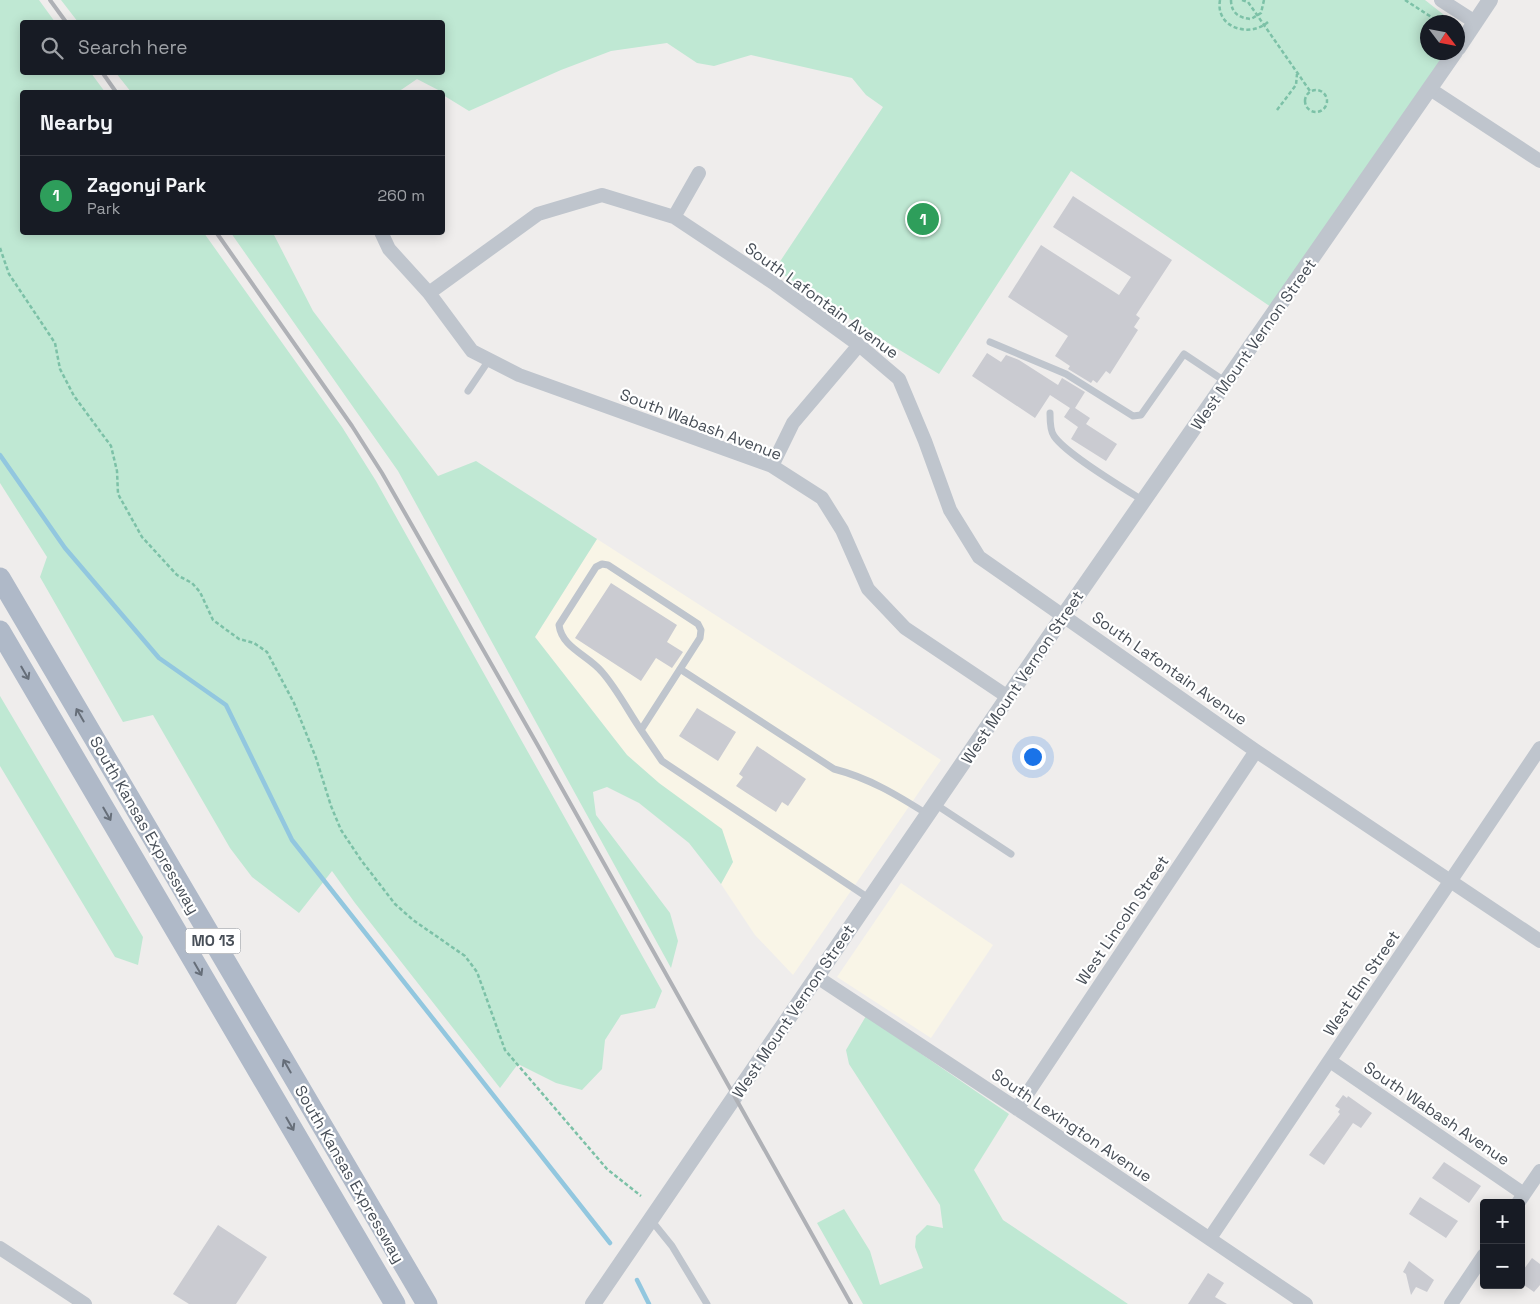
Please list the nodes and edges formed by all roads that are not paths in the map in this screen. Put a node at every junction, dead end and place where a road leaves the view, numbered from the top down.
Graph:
1 (1441, 0) edge
2 (1490, 0) edge
3 (1475, 22) junction
4 (1465, 37) edge
5 (1449, 60) edge
6 (1430, 89) junction
7 (1540, 162) edge
8 (699, 173) dead end
9 (674, 217) junction
10 (382, 235) edge
11 (429, 293) junction
12 (990, 342) dead end
13 (859, 345) junction
14 (489, 360) junction
15 (1226, 382) junction
16 (468, 391) dead end
17 (1050, 413) dead end
18 (772, 466) junction
19 (1144, 501) junction
20 (0, 578) edge
21 (1064, 615) junction
22 (0, 632) edge
23 (680, 669) junction
24 (1008, 697) junction
25 (641, 730) junction
26 (1540, 748) edge
27 (1256, 750) junction
28 (931, 809) junction
29 (1011, 854) dead end
30 (1452, 881) junction
31 (870, 899) junction
32 (1540, 941) edge
33 (816, 977) junction
34 (1330, 1061) junction
35 (1017, 1108) junction
36 (1540, 1171) edge
37 (1521, 1198) edge
38 (651, 1220) junction
39 (1210, 1238) junction
40 (0, 1248) edge
41 (1480, 1260) edge
42 (81, 1303) edge
43 (396, 1304) edge
44 (427, 1304) edge
45 (593, 1304) edge
46 (707, 1304) edge
47 (1306, 1304) edge
48 (1451, 1304) edge

1 - 3 street
2 - 3 street
3 - 4 street
5 - 6 street, West Mount Vernon Street
6 - 7 street
6 - 15 street, West Mount Vernon Street
8 - 9 street
9 - 11 street, South Lafontain Avenue
9 - 13 street, South Lafontain Avenue
10 - 11 street, South Wabash Avenue
11 - 14 street, South Wabash Avenue
12 - 15 lane
13 - 18 street
13 - 21 street, South Lafontain Avenue
14 - 16 lane
14 - 18 street, South Wabash Avenue
15 - 19 street, West Mount Vernon Street
17 - 19 lane
18 - 24 street, South Wabash Avenue
19 - 21 street, West Mount Vernon Street
44 -> 20 main road, South Kansas Expressway / MO 13
21 - 24 street, West Mount Vernon Street
21 - 27 street, South Lafontain Avenue
22 -> 43 main road, South Kansas Expressway / MO 13
23 - 25 lane
23 - 25 lane
23 - 28 lane
24 - 28 street, West Mount Vernon Street
25 - 31 lane
26 - 30 street, West Elm Street
27 - 30 street, South Lafontain Avenue
27 - 35 street, West Lincoln Street
28 - 29 lane
28 - 31 street, West Mount Vernon Street
30 - 32 street, South Lafontain Avenue
30 - 34 street, West Elm Street
31 - 33 street, West Mount Vernon Street
33 - 35 street, South Lexington Avenue
33 - 38 street, West Mount Vernon Street
34 - 37 street, South Wabash Avenue
34 - 39 street, West Elm Street
35 - 39 street, South Lexington Avenue
36 - 37 street
38 - 45 street, West Mount Vernon Street
38 - 46 lane
39 - 47 street, South Lexington Avenue
40 - 42 street
41 - 48 street

